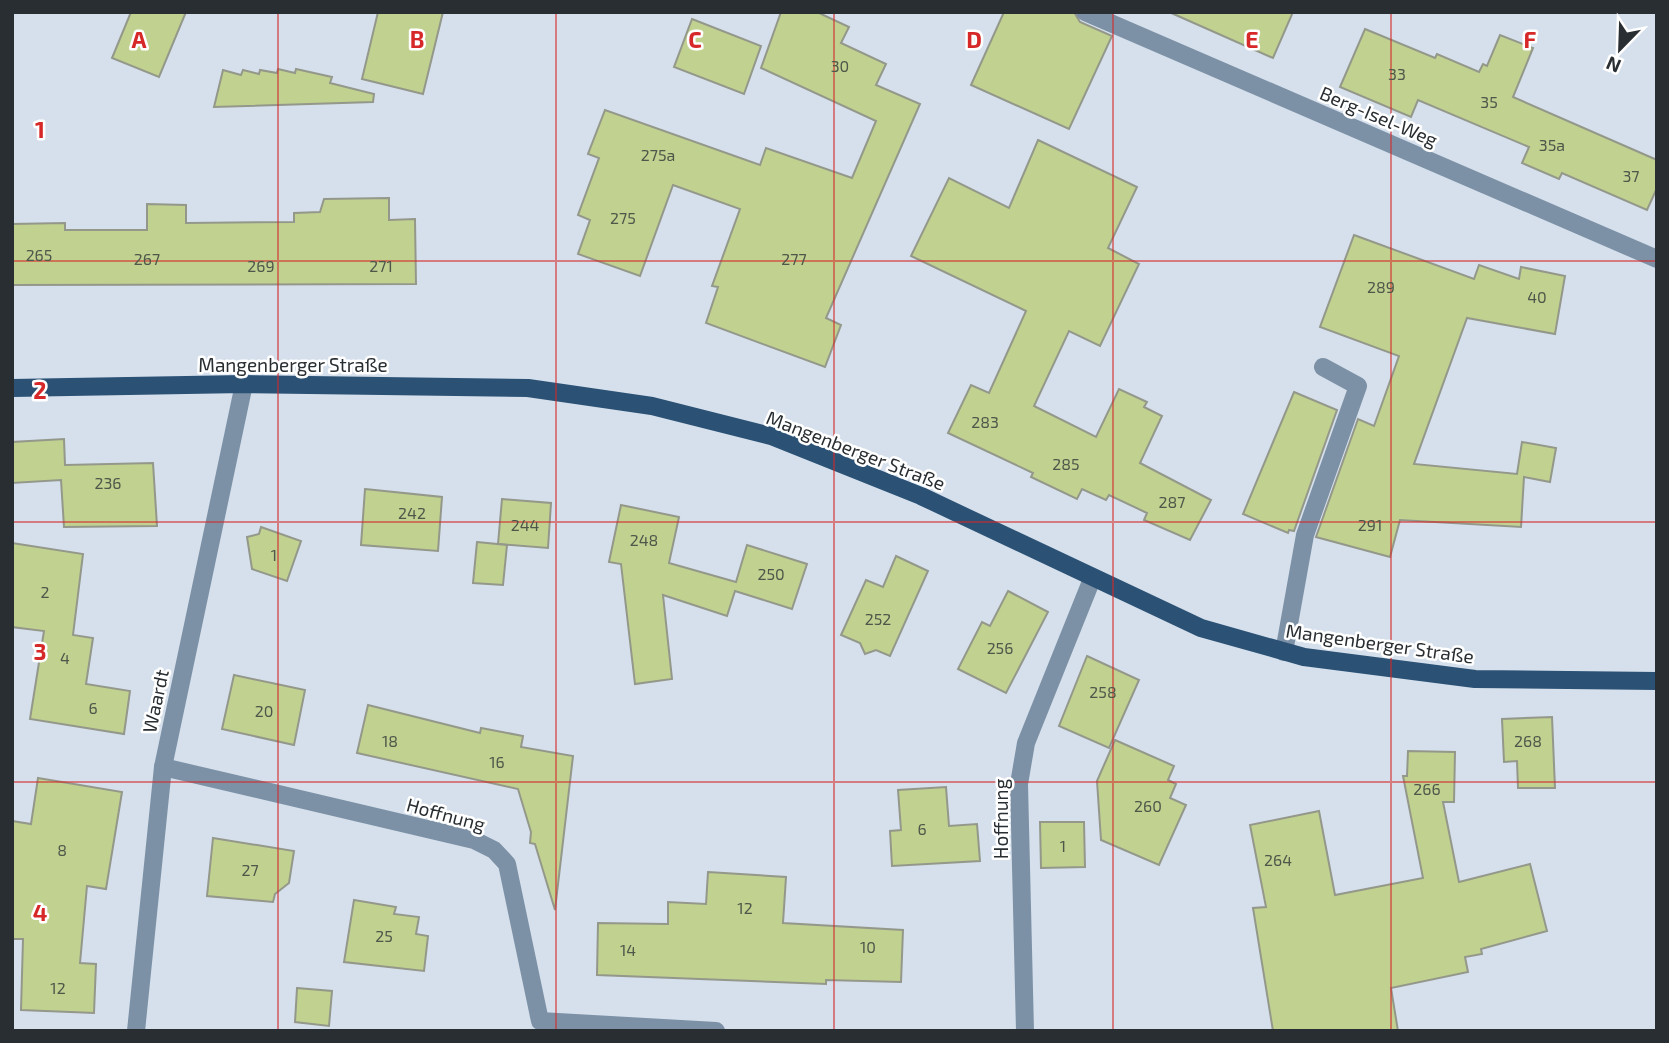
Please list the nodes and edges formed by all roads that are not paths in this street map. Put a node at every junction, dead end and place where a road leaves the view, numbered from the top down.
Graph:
1 (1085, 12) edge
2 (1657, 259) edge
3 (1323, 368) dead end
4 (243, 383) junction
5 (12, 388) edge
6 (1092, 579) junction
7 (1284, 652) junction
8 (1657, 681) edge
9 (163, 767) junction
10 (136, 1031) edge
11 (716, 1031) edge
12 (1026, 1031) edge

1 - 2 lane, Berg-Isel-Weg
3 - 7 lane
4 - 5 main road, Mangenberger Straße
4 - 6 main road, Mangenberger Straße
4 - 9 lane, Waardt
6 - 7 main road, Mangenberger Straße
6 - 12 lane, Hoffnung
7 - 8 main road, Mangenberger Straße
9 - 10 lane, Waardt
9 - 11 lane, Hoffnung

